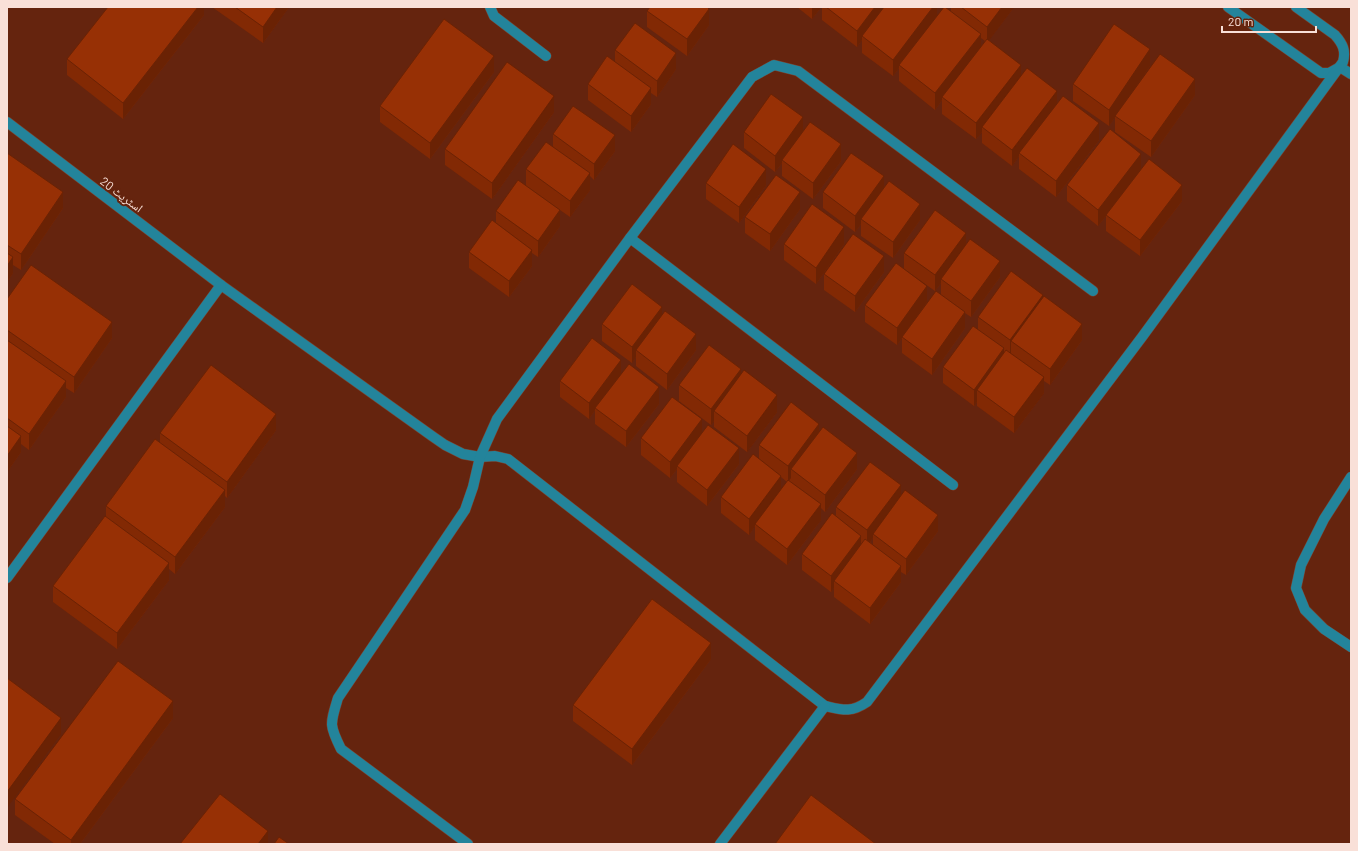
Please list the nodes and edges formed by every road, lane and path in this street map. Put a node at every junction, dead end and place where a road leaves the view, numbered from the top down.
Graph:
1 (490, 7) edge
2 (1228, 7) edge
3 (1296, 7) edge
4 (546, 56) dead end
5 (1340, 67) junction
6 (1351, 74) edge
7 (7, 122) edge
8 (630, 238) junction
9 (221, 285) junction
10 (1093, 291) dead end
11 (480, 457) junction
12 (1351, 477) edge
13 (954, 485) dead end
14 (7, 578) edge
15 (1351, 647) edge
16 (825, 706) junction
17 (468, 844) edge
18 (720, 844) edge

1 - 4 street
2 - 5 street
3 - 5 street
5 - 6 street
5 - 16 street
7 - 9 street, اسٹریٹ 20
8 - 10 street
8 - 11 street
8 - 13 street
9 - 11 street, اسٹریٹ 20
9 - 14 street
11 - 16 street, اسٹریٹ 20
11 - 17 street
12 - 15 street
16 - 18 street

